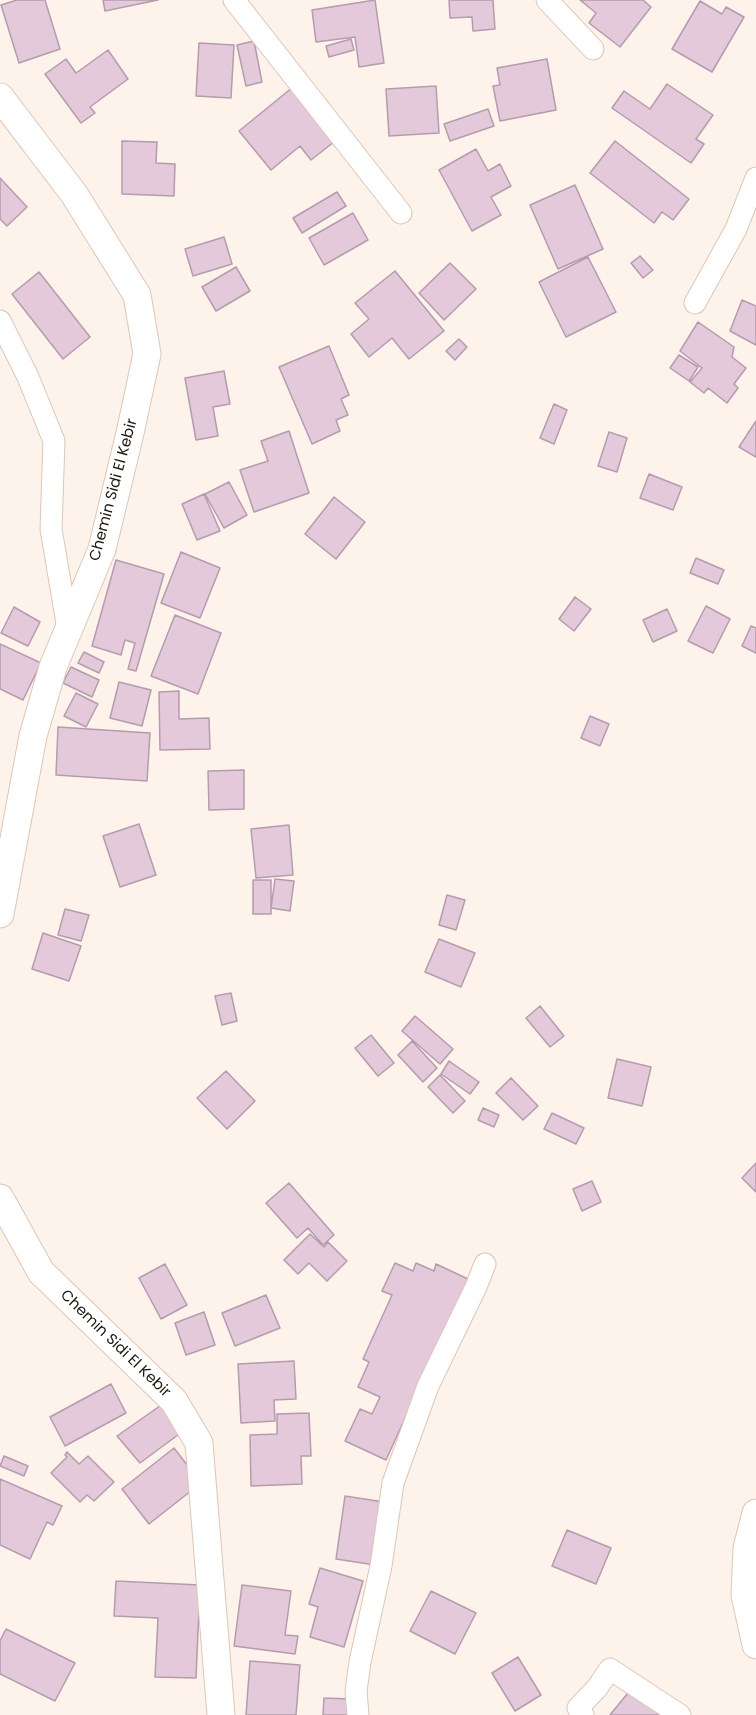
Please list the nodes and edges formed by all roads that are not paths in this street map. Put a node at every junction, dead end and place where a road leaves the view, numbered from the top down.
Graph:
1 (234, 0) edge
2 (547, 0) edge
3 (593, 48) dead end
4 (0, 96) edge
5 (756, 178) edge
6 (401, 213) dead end
7 (695, 303) dead end
8 (0, 321) edge
9 (68, 628) junction
10 (0, 914) edge
11 (0, 1198) edge
12 (485, 1264) dead end
13 (756, 1513) edge
14 (756, 1645) edge
15 (221, 1715) edge
16 (358, 1715) edge
17 (583, 1715) edge
18 (680, 1715) edge

1 - 6 street
2 - 3 street
4 - 9 street, Chemin Sidi El Kebir
5 - 7 street
8 - 9 street
9 - 10 street, Chemin Sidi El Kebir
11 - 15 street, Chemin Sidi El Kebir
12 - 16 street
13 - 14 street
17 - 18 street

